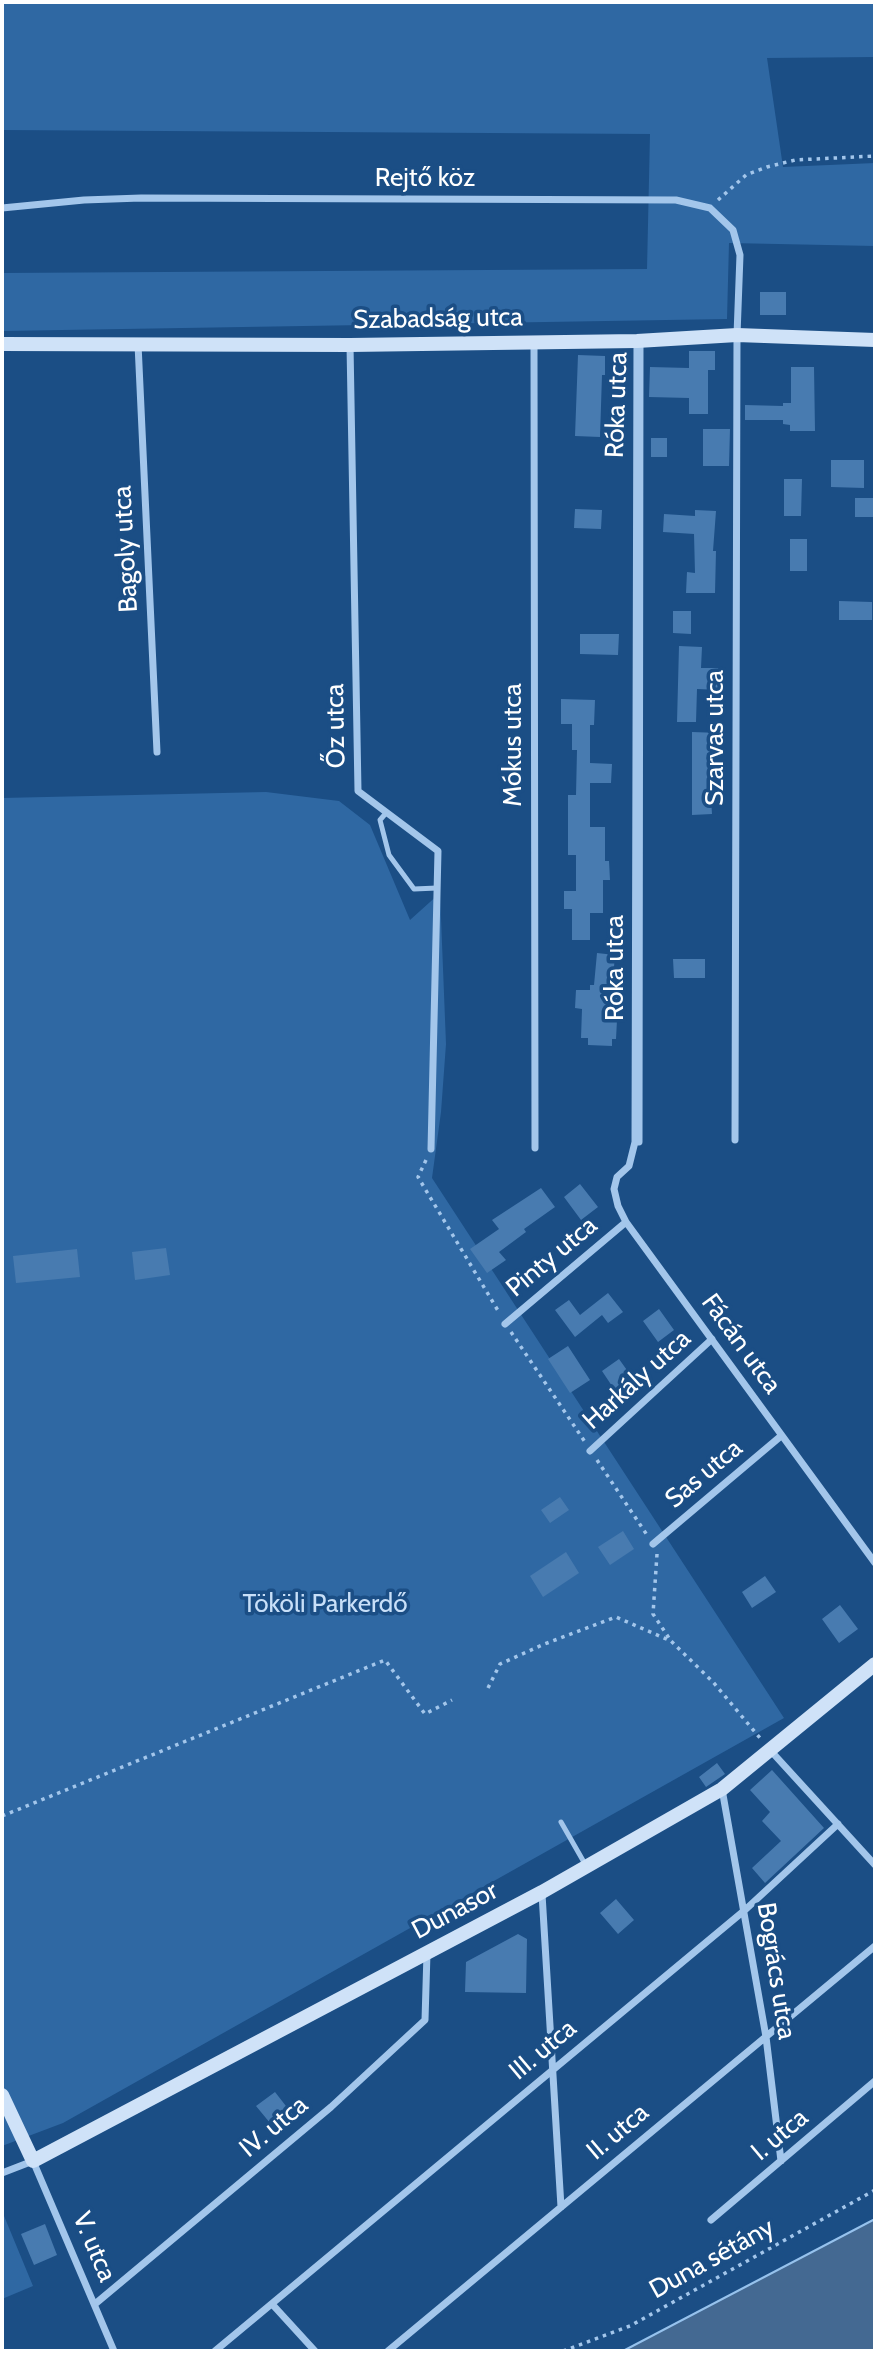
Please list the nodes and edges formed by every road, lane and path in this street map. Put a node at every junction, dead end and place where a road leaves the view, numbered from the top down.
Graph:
1 (875, 156) edge
2 (2, 208) edge
3 (710, 208) junction
4 (737, 335) junction
5 (875, 340) edge
6 (637, 341) junction
7 (534, 342) junction
8 (2, 344) edge
9 (138, 344) junction
10 (350, 345) junction
11 (156, 752) dead end
12 (386, 813) junction
13 (437, 888) junction
14 (735, 1140) dead end
15 (635, 1142) joint
16 (535, 1148) dead end
17 (430, 1149) joint
18 (626, 1222) junction
19 (505, 1324) junction
20 (712, 1339) junction
21 (781, 1436) junction
22 (590, 1451) junction
23 (653, 1545) junction
24 (875, 1563) edge
25 (671, 1641) junction
26 (875, 1664) edge
27 (488, 1688) dead end
28 (452, 1700) dead end
29 (770, 1750) junction
30 (722, 1790) junction
31 (2, 1816) edge
32 (561, 1822) dead end
33 (838, 1824) junction
34 (875, 1865) edge
35 (587, 1867) junction
36 (542, 1892) junction
37 (745, 1910) junction
38 (875, 1946) edge
39 (428, 1954) junction
40 (766, 2037) junction
41 (551, 2070) junction
42 (875, 2081) edge
43 (2, 2095) edge
44 (33, 2161) junction
45 (781, 2161) junction
46 (2, 2173) edge
47 (875, 2190) edge
48 (561, 2207) junction
49 (711, 2220) dead end
50 (95, 2304) junction
51 (272, 2304) junction
52 (114, 2351) edge
53 (215, 2351) edge
54 (315, 2351) edge
55 (388, 2351) edge
56 (563, 2351) edge

1 - 3 path
2 - 3 street, Rejtő köz
3 - 4 street
4 - 5 street, Szabadság utca
4 - 6 street, Szabadság utca
4 - 14 street, Szarvas utca
6 - 7 street, Szabadság utca
6 - 15 street, Róka utca
7 - 10 street, Szabadság utca
7 - 16 street, Mókus utca
8 - 9 street, Szabadság utca
9 - 10 street, Szabadság utca
9 - 11 street, Bagoly utca
10 - 12 street, Őz utca
12 - 13 street, Őz utca
12 - 13 lane
13 - 17 street, Őz utca
15 - 18 street, Fácán utca
17 - 19 path
18 - 19 street, Pinty utca
18 - 20 street, Fácán utca
19 - 22 path
20 - 21 street, Fácán utca
20 - 22 street, Harkály utca
21 - 23 street, Sas utca
21 - 24 street, Fácán utca
22 - 23 path
23 - 25 path
25 - 27 path
25 - 29 path
26 - 29 street, Dunasor
28 - 31 path
29 - 30 street, Dunasor
29 - 33 street
30 - 35 street, Dunasor
30 - 37 street, Bogrács utca
32 - 35 lane
33 - 34 street
33 - 37 street, III. utca
35 - 36 street, Dunasor
36 - 39 street, Dunasor
36 - 41 street
37 - 40 street, Bogrács utca
37 - 41 street, III. utca
38 - 40 street, II. utca
39 - 44 street, Dunasor
39 - 50 street, IV. utca
40 - 45 street, Bogrács utca
40 - 48 street, II. utca
41 - 48 street
41 - 51 street, III. utca
42 - 45 street, I. utca
43 - 44 street
44 - 46 street
44 - 50 street, V. utca
45 - 49 street, I. utca
47 - 56 path, Duna sétány
48 - 55 street, II. utca
50 - 52 street, V. utca
51 - 53 street, III. utca
51 - 54 street

